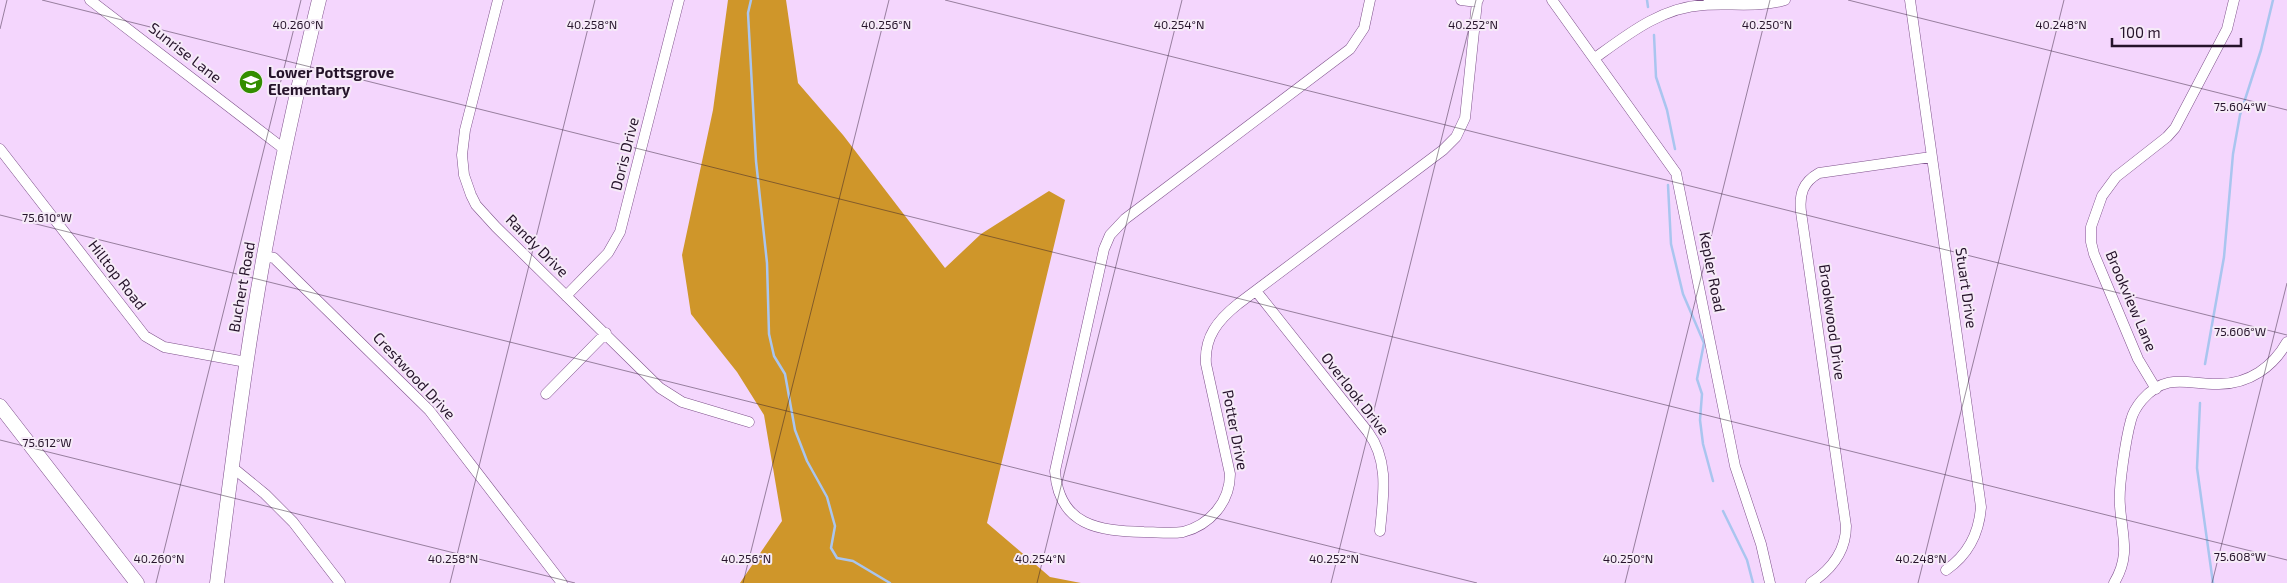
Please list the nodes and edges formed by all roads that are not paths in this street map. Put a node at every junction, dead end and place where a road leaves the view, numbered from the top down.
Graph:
1 (90, 0) edge
2 (319, 0) edge
3 (498, 0) edge
4 (679, 0) edge
5 (1370, 0) edge
6 (1461, 0) edge
7 (1552, 0) edge
8 (1785, 0) edge
9 (1910, 0) edge
10 (2234, 0) edge
11 (1478, 1) edge
12 (1595, 58) junction
13 (0, 149) edge
14 (284, 149) junction
15 (1931, 157) junction
16 (264, 256) junction
17 (1256, 291) junction
18 (566, 296) junction
19 (606, 333) junction
20 (2287, 342) edge
21 (246, 362) junction
22 (2156, 389) junction
23 (546, 394) dead end
24 (0, 406) edge
25 (750, 422) dead end
26 (232, 467) junction
27 (1380, 531) dead end
28 (1946, 570) dead end
29 (137, 583) edge
30 (217, 583) edge
31 (340, 583) edge
32 (562, 583) edge
33 (1770, 583) edge
34 (1811, 583) edge
35 (2114, 583) edge

1 - 14 street, Sunrise Lane
2 - 14 street, Buchert Road
3 - 18 street, Randy Drive
4 - 18 street, Doris Drive
5 - 17 street, Potter Drive
6 - 11 street
7 - 12 street, Kepler Road
8 - 12 street
9 - 15 street, Stuart Drive
10 - 22 street, Brookview Lane
11 - 17 street, Potter Drive
12 - 33 street, Kepler Road
13 - 21 street, Hilltop Road
14 - 16 street, Buchert Road
15 - 28 street, Stuart Drive
15 - 34 street, Brookwood Drive
16 - 21 street, Buchert Road
16 - 32 street, Crestwood Drive
17 - 27 street, Overlook Drive
18 - 19 street, Randy Drive
19 - 23 street
19 - 25 street, Randy Drive
20 - 22 street
21 - 26 street, Buchert Road
22 - 35 street
24 - 29 street
26 - 30 street, Buchert Road
26 - 31 street

